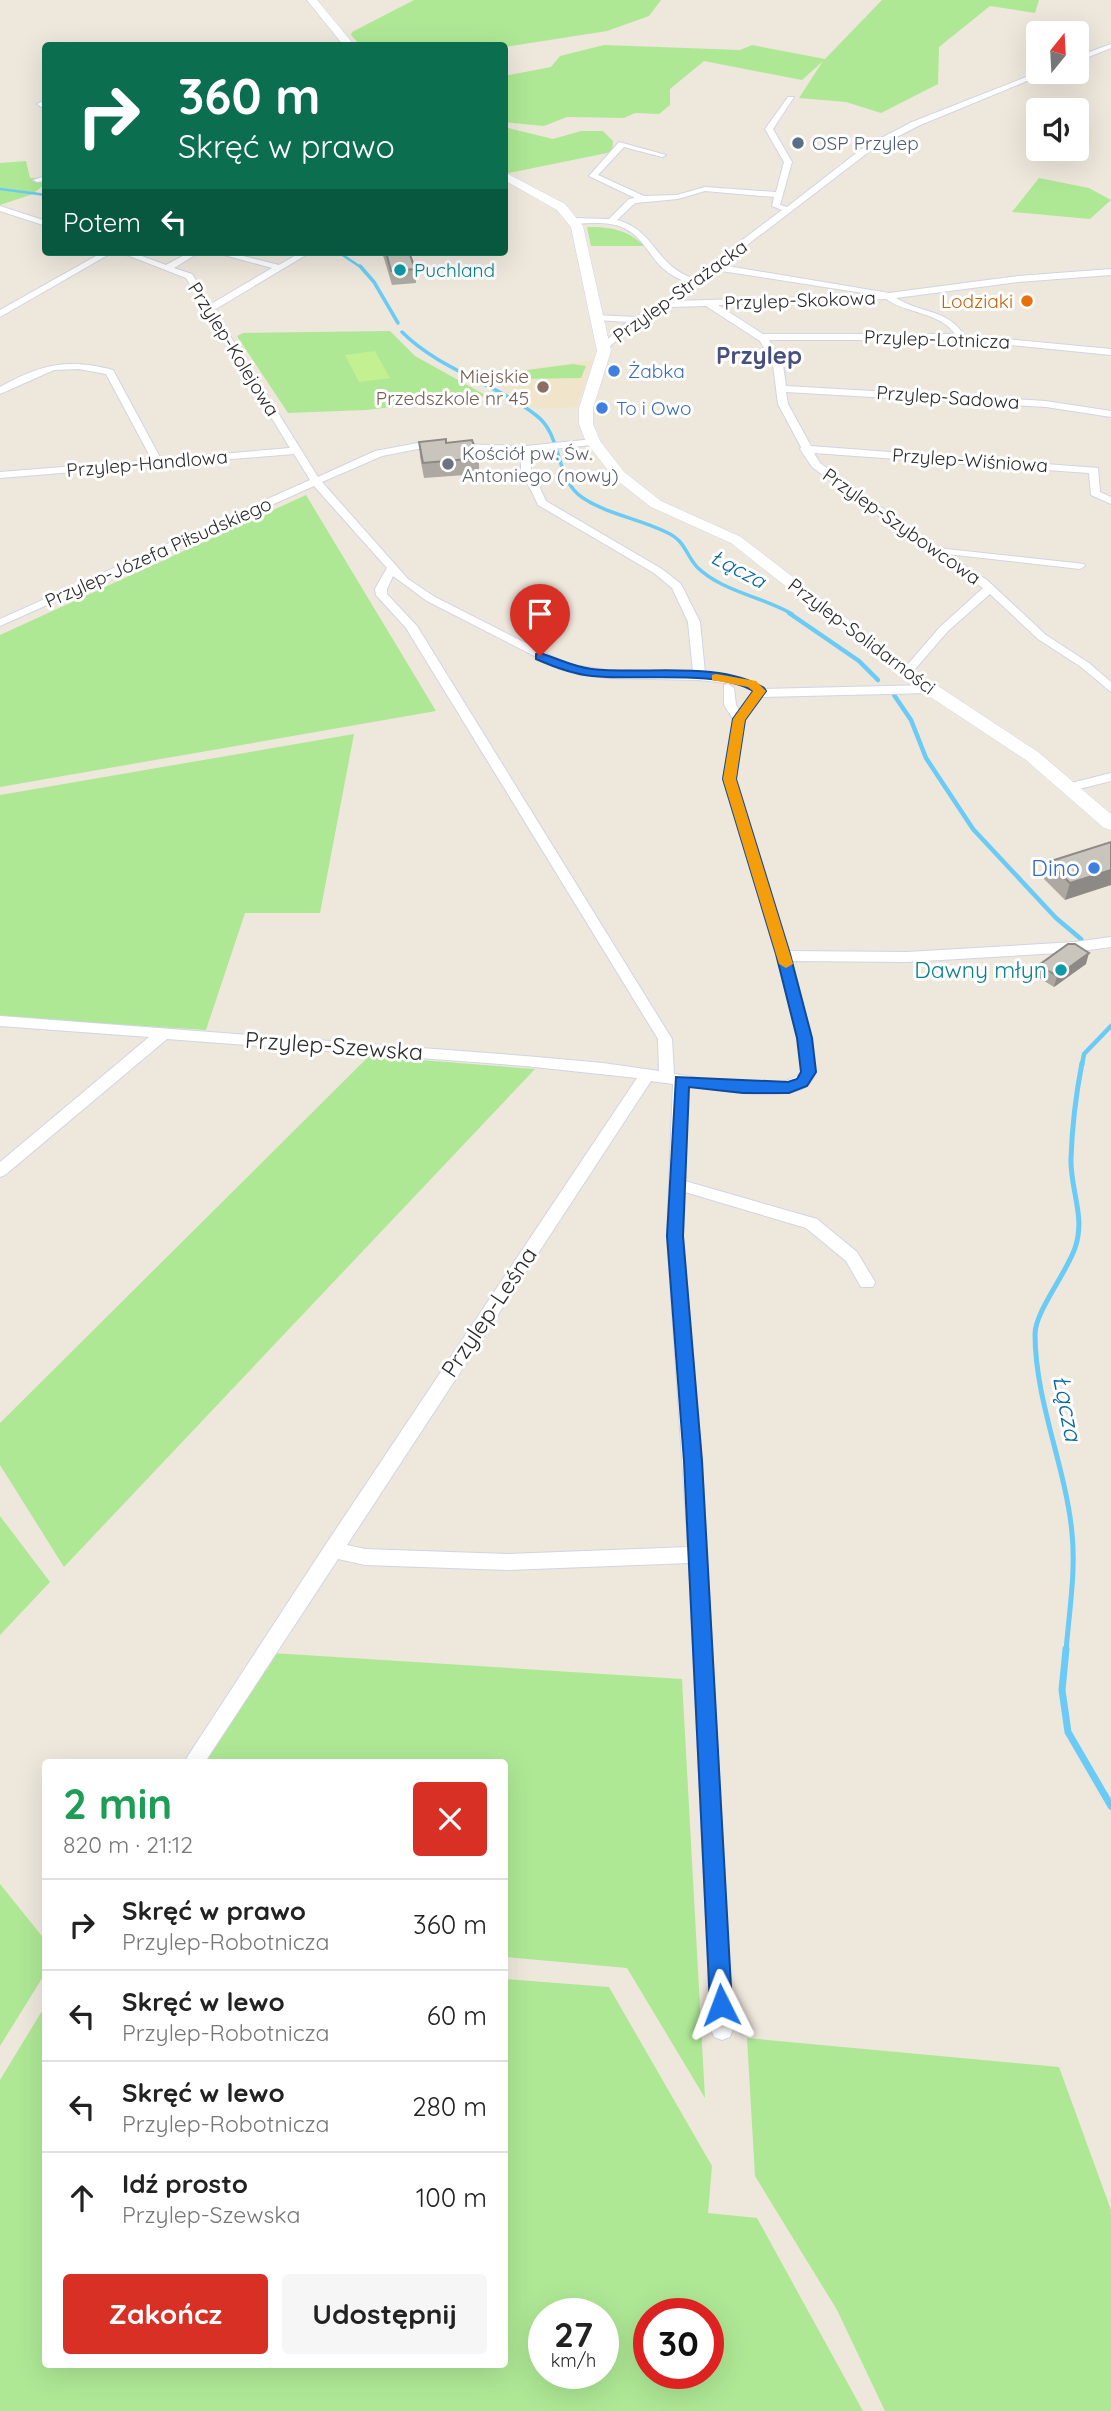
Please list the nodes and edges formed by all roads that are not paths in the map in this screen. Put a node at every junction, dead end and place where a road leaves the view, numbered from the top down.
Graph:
1 (312, 0) edge
2 (348, 42) edge
3 (1111, 46) edge
4 (1089, 55) edge
5 (1026, 80) edge
6 (791, 99) dead end
7 (662, 155) dead end
8 (508, 177) edge
9 (779, 195) junction
10 (643, 198) junction
11 (0, 208) edge
12 (789, 210) junction
13 (574, 221) junction
14 (611, 222) junction
15 (42, 223) edge
16 (102, 256) edge
17 (135, 256) edge
18 (189, 256) edge
19 (233, 256) edge
20 (300, 256) edge
21 (169, 267) junction
22 (715, 267) junction
23 (281, 268) junction
24 (1111, 272) edge
25 (694, 282) junction
26 (841, 286) junction
27 (890, 297) junction
28 (671, 300) junction
29 (839, 301) junction
30 (708, 303) junction
31 (209, 309) junction
32 (0, 314) edge
33 (598, 317) junction
34 (637, 320) junction
35 (763, 337) junction
36 (961, 337) junction
37 (604, 347) junction
38 (1111, 352) edge
39 (783, 389) junction
40 (0, 391) edge
41 (1111, 414) edge
42 (593, 442) junction
43 (526, 449) junction
44 (805, 449) junction
45 (294, 451) junction
46 (158, 462) junction
47 (0, 475) edge
48 (316, 482) junction
49 (1111, 501) edge
50 (934, 549) junction
51 (1080, 566) dead end
52 (392, 568) junction
53 (990, 588) junction
54 (0, 623) edge
55 (906, 673) junction
56 (699, 676) junction
57 (1111, 688) edge
58 (732, 689) junction
59 (929, 689) junction
60 (757, 692) junction
61 (739, 719) junction
62 (1111, 777) edge
63 (1071, 787) junction
64 (1111, 824) edge
65 (1111, 942) edge
66 (783, 954) junction
67 (0, 1021) edge
68 (164, 1033) junction
69 (647, 1075) junction
70 (674, 1079) junction
71 (0, 1171) edge
72 (676, 1184) junction
73 (867, 1283) dead end
74 (332, 1550) junction
75 (696, 1555) junction
76 (196, 1759) edge
77 (722, 2029) dead end

1 - 2 main road
3 - 4 street
5 - 12 street, Przylep-Strażacka
6 - 9 street
7 - 10 street
8 - 13 main road
9 - 10 street
9 - 12 street
10 - 14 street
11 - 15 street
12 - 22 street, Przylep-Strażacka
13 - 14 street
13 - 33 main road, Przylep-Solidarności
14 - 25 street
16 - 32 street
17 - 21 street, Przylep-Kolejowa
18 - 21 street
19 - 23 street
20 - 23 street
21 - 31 street, Przylep-Kolejowa
22 - 25 street, Przylep-Strażacka
22 - 26 street
23 - 31 street
24 - 27 street, Przylep-Skokowa
25 - 28 street, Przylep-Strażacka
26 - 27 street
26 - 29 street
27 - 29 street, Przylep-Skokowa
27 - 36 street, Przylep-Skokowa
28 - 30 street, Przylep-Skokowa
28 - 34 street, Przylep-Strażacka
29 - 30 street, Przylep-Skokowa
30 - 35 street
31 - 45 street, Przylep-Kolejowa
33 - 34 street
33 - 37 main road, Przylep-Solidarności
34 - 37 street, Przylep-Strażacka
35 - 36 street, Przylep-Lotnicza
35 - 39 street, Przylep-Szybowcowa
36 - 38 street, Przylep-Lotnicza
37 - 42 main road, Przylep-Solidarności
39 - 41 street, Przylep-Sadowa
39 - 44 street, Przylep-Szybowcowa
40 - 46 street
42 - 43 street, Przylep-Józefa Piłsudskiego
42 - 55 main road, Przylep-Solidarności
43 - 48 street, Przylep-Józefa Piłsudskiego
43 - 56 street
44 - 49 street, Przylep-Wiśniowa
44 - 50 street, Przylep-Szybowcowa
45 - 46 street, Przylep-Handlowa
45 - 48 street, Przylep-Kolejowa
46 - 47 street, Przylep-Handlowa
48 - 52 street
48 - 54 street, Przylep-Józefa Piłsudskiego
50 - 51 street
50 - 53 street, Przylep-Szybowcowa
52 - 56 street
52 - 70 street
53 - 55 street, Przylep-Szybowcowa
53 - 57 street
55 - 59 main road, Przylep-Solidarności
56 - 58 street
58 - 60 street
58 - 60 street
58 - 61 street
59 - 60 street
59 - 63 main road, Przylep-Solidarności
60 - 61 street
61 - 66 street
62 - 63 street
63 - 64 main road, Przylep-Solidarności
65 - 66 street
66 - 70 street, Przylep-Szewska
67 - 68 street, Przylep-Szewska
68 - 69 street, Przylep-Szewska
68 - 71 street
69 - 70 street, Przylep-Szewska
69 - 74 street, Przylep-Leśna
70 - 72 street
72 - 73 street
72 - 75 street
74 - 75 street
74 - 76 street, Przylep-Leśna
75 - 77 street

